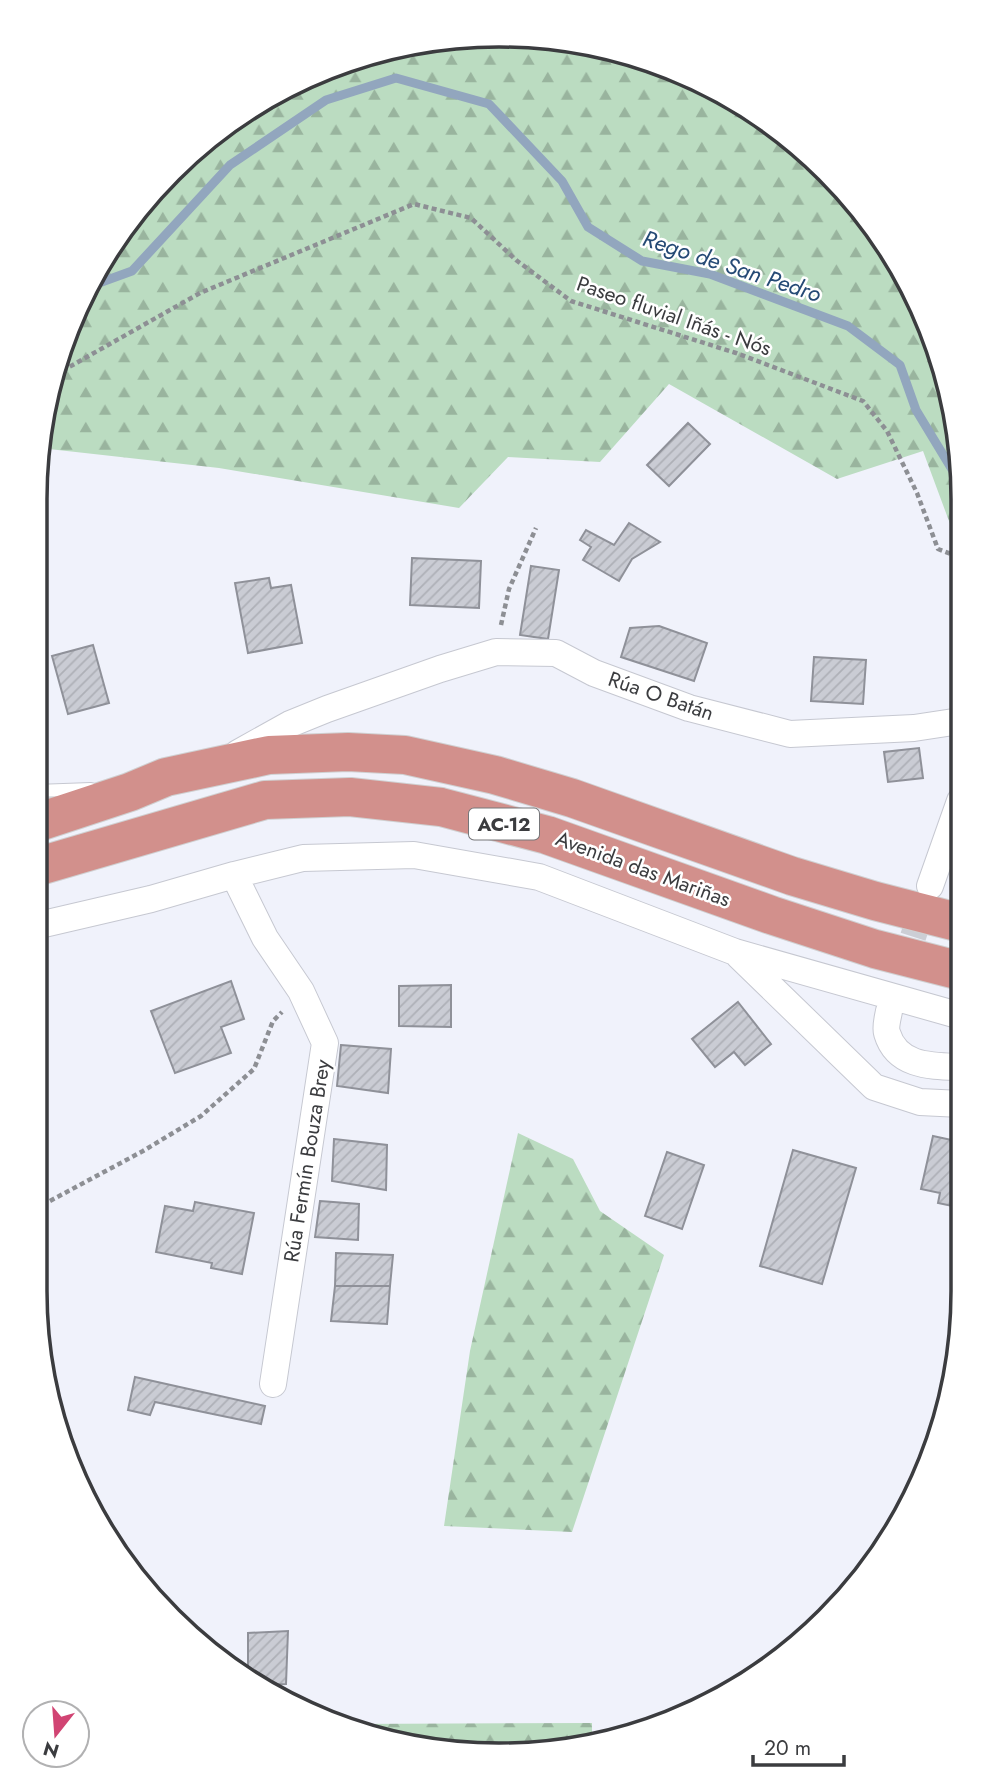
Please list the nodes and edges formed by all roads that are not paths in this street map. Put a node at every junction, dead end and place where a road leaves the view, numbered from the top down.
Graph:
1 (496, 652) joint
2 (951, 722) edge
3 (216, 766) junction
4 (47, 791) edge
5 (130, 792) junction
6 (47, 818) edge
7 (951, 826) edge
8 (47, 864) edge
9 (233, 875) junction
10 (930, 886) tunnel mouth
11 (951, 920) edge
12 (47, 923) edge
13 (735, 952) junction
14 (951, 968) edge
15 (889, 1011) tunnel mouth
16 (951, 1013) edge
17 (951, 1067) edge
18 (951, 1104) edge
19 (272, 1384) dead end

1 - 2 street, Rúa O Batán
1 - 3 street, Avenida das Mariñas
3 - 5 highway, Avenida das Mariñas / AC-12
3 - 11 highway, Avenida das Mariñas / AC-12
4 - 5 lane
5 - 6 highway, Avenida das Mariñas / AC-12
7 - 10 street
8 - 14 highway, Avenida das Mariñas / AC-12
9 - 12 street, Avenida das Mariñas
9 - 13 street, Avenida das Mariñas
9 - 19 street, Rúa Fermín Bouza Brey
13 - 16 street, Avenida das Mariñas
13 - 18 street, Avenida das Mariñas
15 - 17 street

